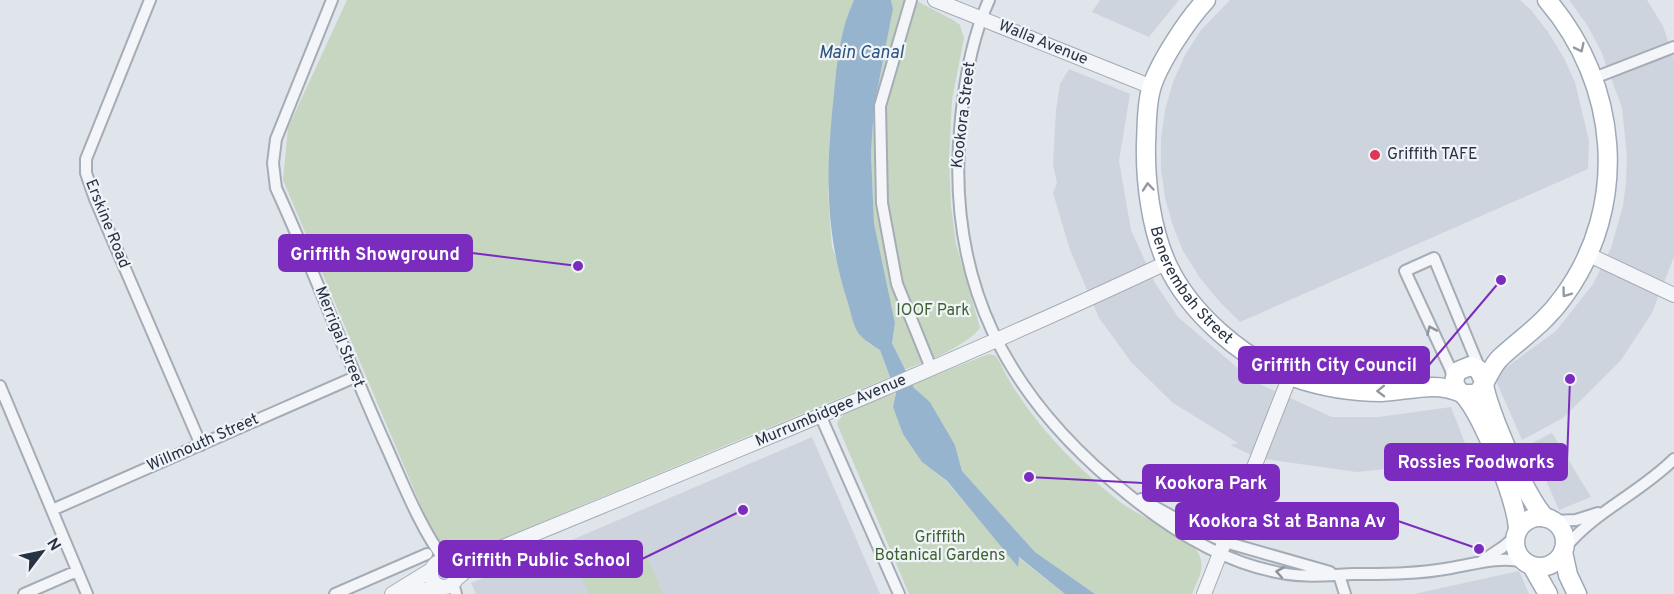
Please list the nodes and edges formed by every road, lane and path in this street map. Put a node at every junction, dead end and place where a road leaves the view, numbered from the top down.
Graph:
1 (150, 0) edge
2 (332, 0) edge
3 (911, 0) edge
4 (935, 0) edge
5 (989, 0) edge
6 (1206, 0) edge
7 (1547, 0) edge
8 (981, 18) junction
9 (1674, 47) edge
10 (1594, 78) junction
11 (1152, 87) junction
12 (1587, 254) junction
13 (1166, 263) junction
14 (1674, 295) edge
15 (996, 339) junction
16 (931, 368) junction
17 (1290, 376) junction
18 (355, 377) junction
19 (1483, 379) junction
20 (0, 386) edge
21 (1459, 390) junction
22 (821, 417) junction
23 (201, 445) junction
24 (1501, 452) junction
25 (1674, 459) edge
26 (1104, 476) junction
27 (412, 503) junction
28 (52, 510) junction
29 (1602, 512) junction
30 (1550, 519) junction
31 (1517, 532) junction
32 (1225, 542) junction
33 (1564, 550) junction
34 (493, 551) junction
35 (428, 554) junction
36 (1220, 555) junction
37 (446, 561) junction
38 (1479, 562) junction
39 (1528, 564) junction
40 (432, 569) junction
41 (77, 571) junction
42 (1339, 575) junction
43 (449, 588) edge
44 (24, 594) edge
45 (87, 594) edge
46 (335, 594) edge
47 (392, 594) edge
48 (401, 594) edge
49 (899, 594) edge
50 (1204, 594) edge
51 (1344, 594) edge
52 (1548, 594) edge
53 (1577, 594) edge

1 - 23 street, Erskine Road
2 - 18 street, Merrigal Street
3 - 16 street
4 - 8 street, Walla Avenue
5 - 8 street, Kookora Street
6 - 11 main road, Benerembah Street
7 -> 10 main road
8 - 11 street, Walla Avenue
8 - 15 street, Kookora Street
9 - 10 street
10 - 12 main road
13 -> 11 main road, Benerembah Street
12 - 14 street
12 -> 19 main road
13 - 15 street, Murrumbidgee Avenue
13 - 17 main road, Benerembah Street
15 - 16 street, Murrumbidgee Avenue
15 - 26 street, Kookora Street
16 - 22 street, Murrumbidgee Avenue
21 -> 17 main road, Benerembah Street
17 - 32 street
18 - 23 street, Willmouth Street
18 - 27 street, Merrigal Street
19 - 21 main road
19 - 21 main road
21 -> 19 street
19 - 24 main road
20 - 28 street
21 - 24 main road
22 - 34 street, Murrumbidgee Avenue
22 - 49 street
23 - 28 street, Willmouth Street
24 - 30 main road
24 - 31 main road
25 - 29 street
26 - 32 street, Kookora Street
26 - 36 street, Kookora Street
27 - 35 street, Merrigal Street
27 - 37 street, Merrigal Street
28 - 41 street
29 - 30 street
29 - 33 street
30 - 31 main road
30 - 33 main road
31 - 38 street, Kookora Street
31 - 39 main road
32 - 36 street
32 - 42 street, Kookora Street
33 - 39 main road
33 - 53 main road
34 - 37 street, Murrumbidgee Avenue
34 - 43 street, Murrumbidgee Avenue
35 - 40 street, Merrigal Street
35 - 46 street
42 -> 36 street, Kookora Street
36 - 50 street
37 - 40 street, Murrumbidgee Avenue
37 - 43 street
38 - 39 street, Kookora Street
38 - 42 street, Kookora Street
39 - 52 main road
40 - 43 street
40 - 47 street
41 - 44 street
41 - 45 street
42 - 51 street
43 - 48 street, Murrumbidgee Avenue

